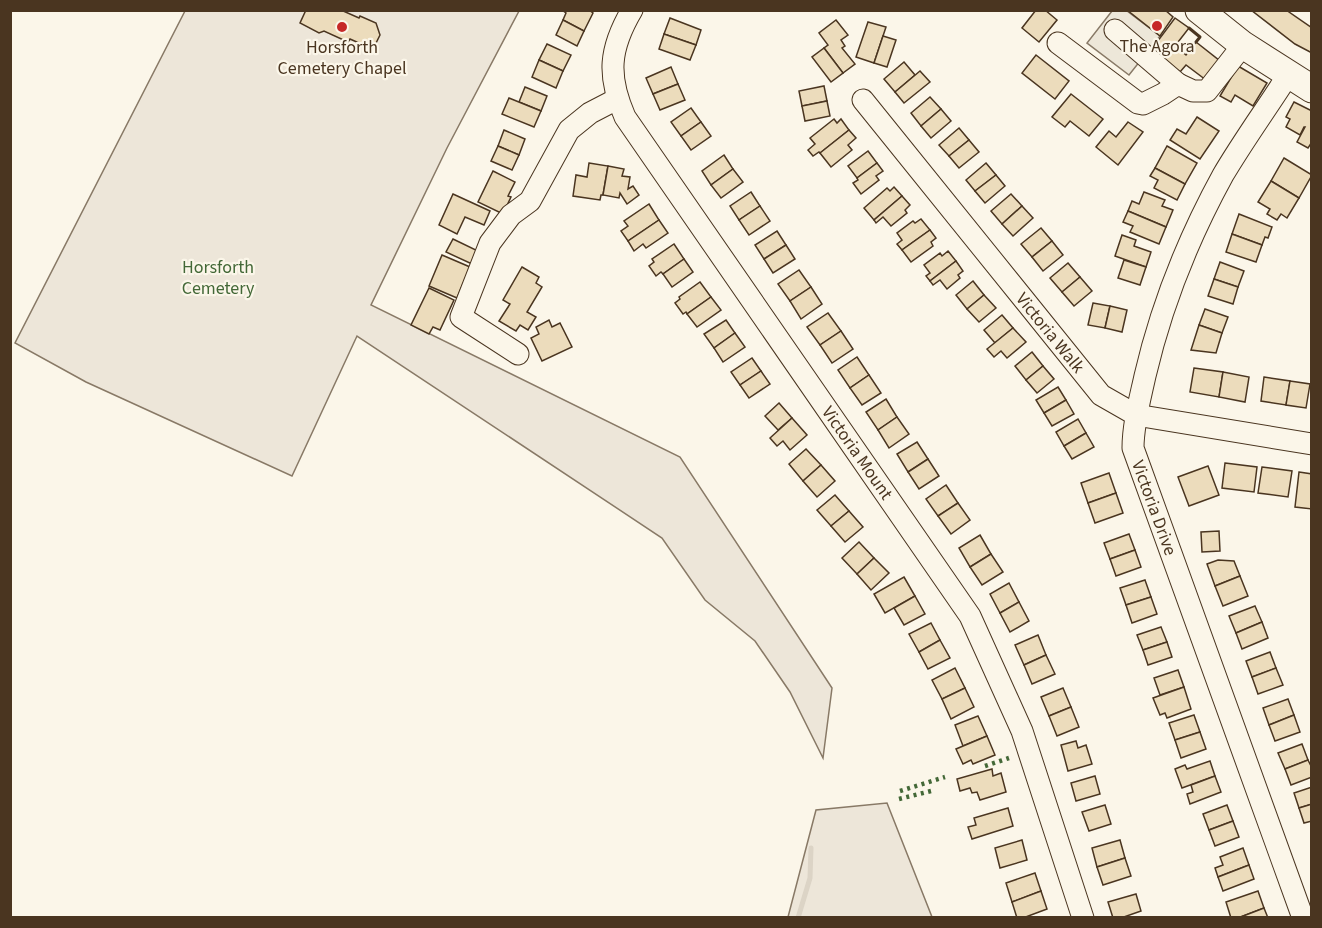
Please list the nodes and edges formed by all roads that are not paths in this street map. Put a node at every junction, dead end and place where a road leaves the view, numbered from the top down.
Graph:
1 (632, 10) edge
2 (1199, 10) edge
3 (1115, 30) dead end
4 (1058, 43) dead end
5 (1243, 45) junction
6 (1288, 75) junction
7 (1178, 84) junction
8 (1311, 89) edge
9 (617, 99) junction
10 (863, 100) dead end
11 (518, 354) dead end
12 (1136, 415) junction
13 (1311, 444) edge
14 (1083, 918) edge
15 (1303, 918) edge

1 - 9 street, Victoria Mount
2 - 5 main road
3 - 7 street
4 - 7 street
5 - 6 main road
5 - 7 street
6 - 8 main road
6 - 12 street, Victoria Drive
9 - 11 street
9 - 14 street, Victoria Mount
10 - 12 street, Victoria Walk
12 - 13 street, Victoria Walk
12 - 15 street, Victoria Drive

